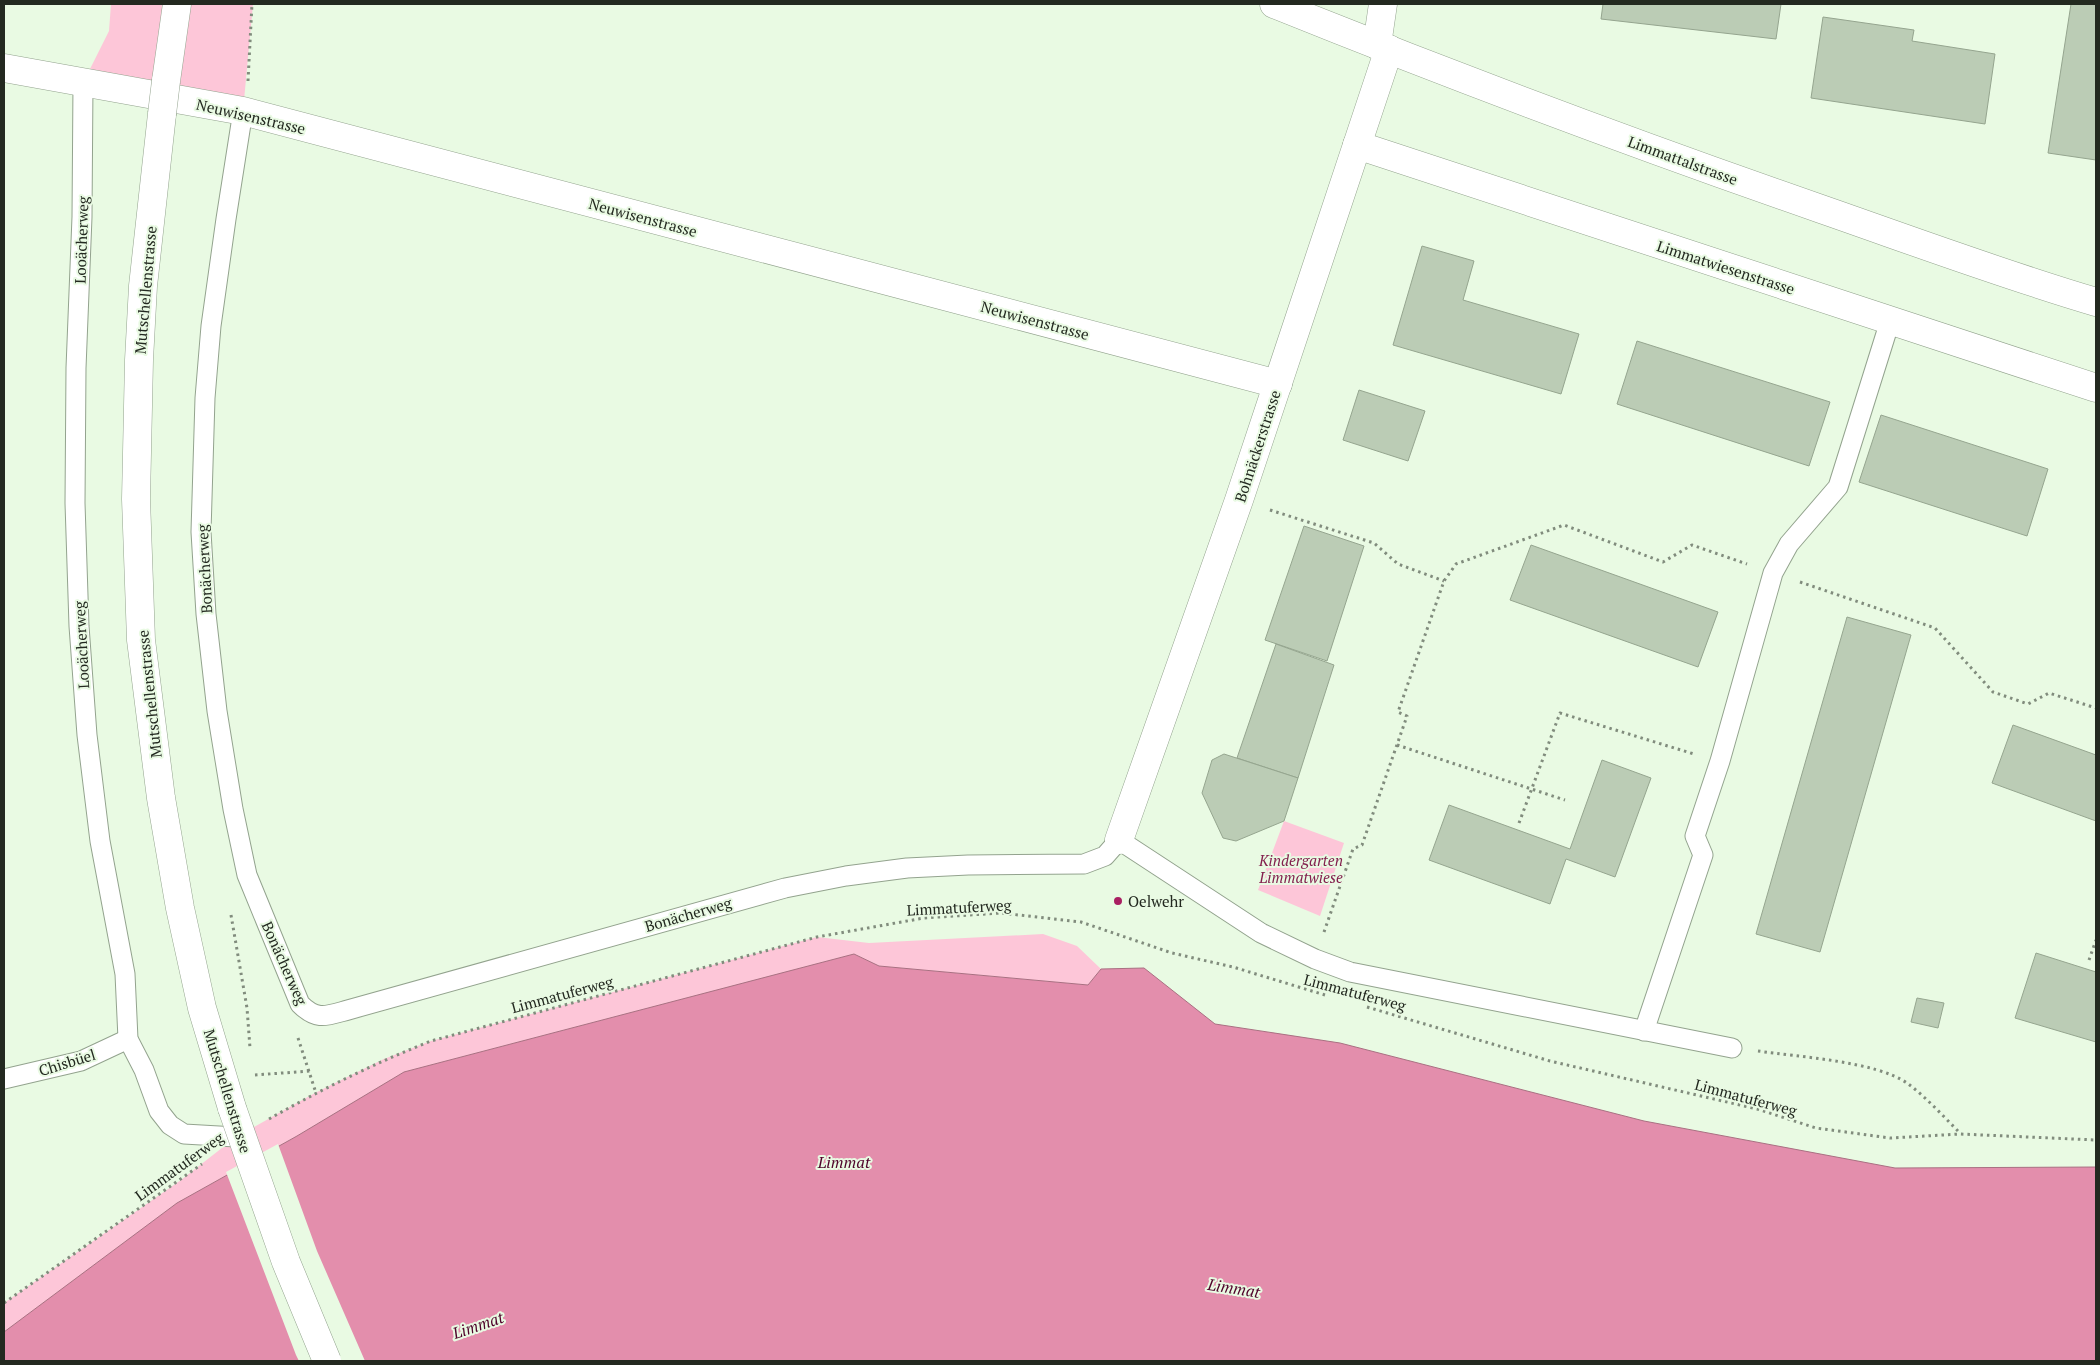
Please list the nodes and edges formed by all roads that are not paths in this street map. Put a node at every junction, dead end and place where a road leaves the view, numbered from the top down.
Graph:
1 (177, 4) edge
2 (1274, 4) edge
3 (1383, 4) edge
4 (1383, 47) junction
5 (4, 68) edge
6 (83, 83) junction
7 (243, 111) junction
8 (1357, 145) junction
9 (2096, 302) edge
10 (1890, 321) junction
11 (1278, 384) junction
12 (2096, 388) edge
13 (1119, 840) junction
14 (1644, 1031) junction
15 (128, 1039) junction
16 (1732, 1048) road end
17 (4, 1079) edge
18 (236, 1137) road end
19 (327, 1361) edge

1 - 19 street, Mutschellenstrasse, bridge
2 - 4 street, Limmattalstrasse
3 - 4 street, Bohnäckerstrasse
4 - 8 street, Bohnäckerstrasse
4 - 9 street, Limmattalstrasse
5 - 6 street, Neuwisenstrasse
6 - 7 street, Neuwisenstrasse
6 - 15 lane, Looächerweg
7 - 11 street, Neuwisenstrasse
7 - 13 lane, Bonächerweg
8 - 10 street, Limmatwiesenstrasse
8 - 11 street, Bohnäckerstrasse
10 - 12 street, Limmatwiesenstrasse
10 - 14 lane
11 - 13 street, Bohnäckerstrasse
13 - 14 lane
14 - 16 lane
15 - 17 lane, Chisbüel
15 - 18 lane, Looächerweg

